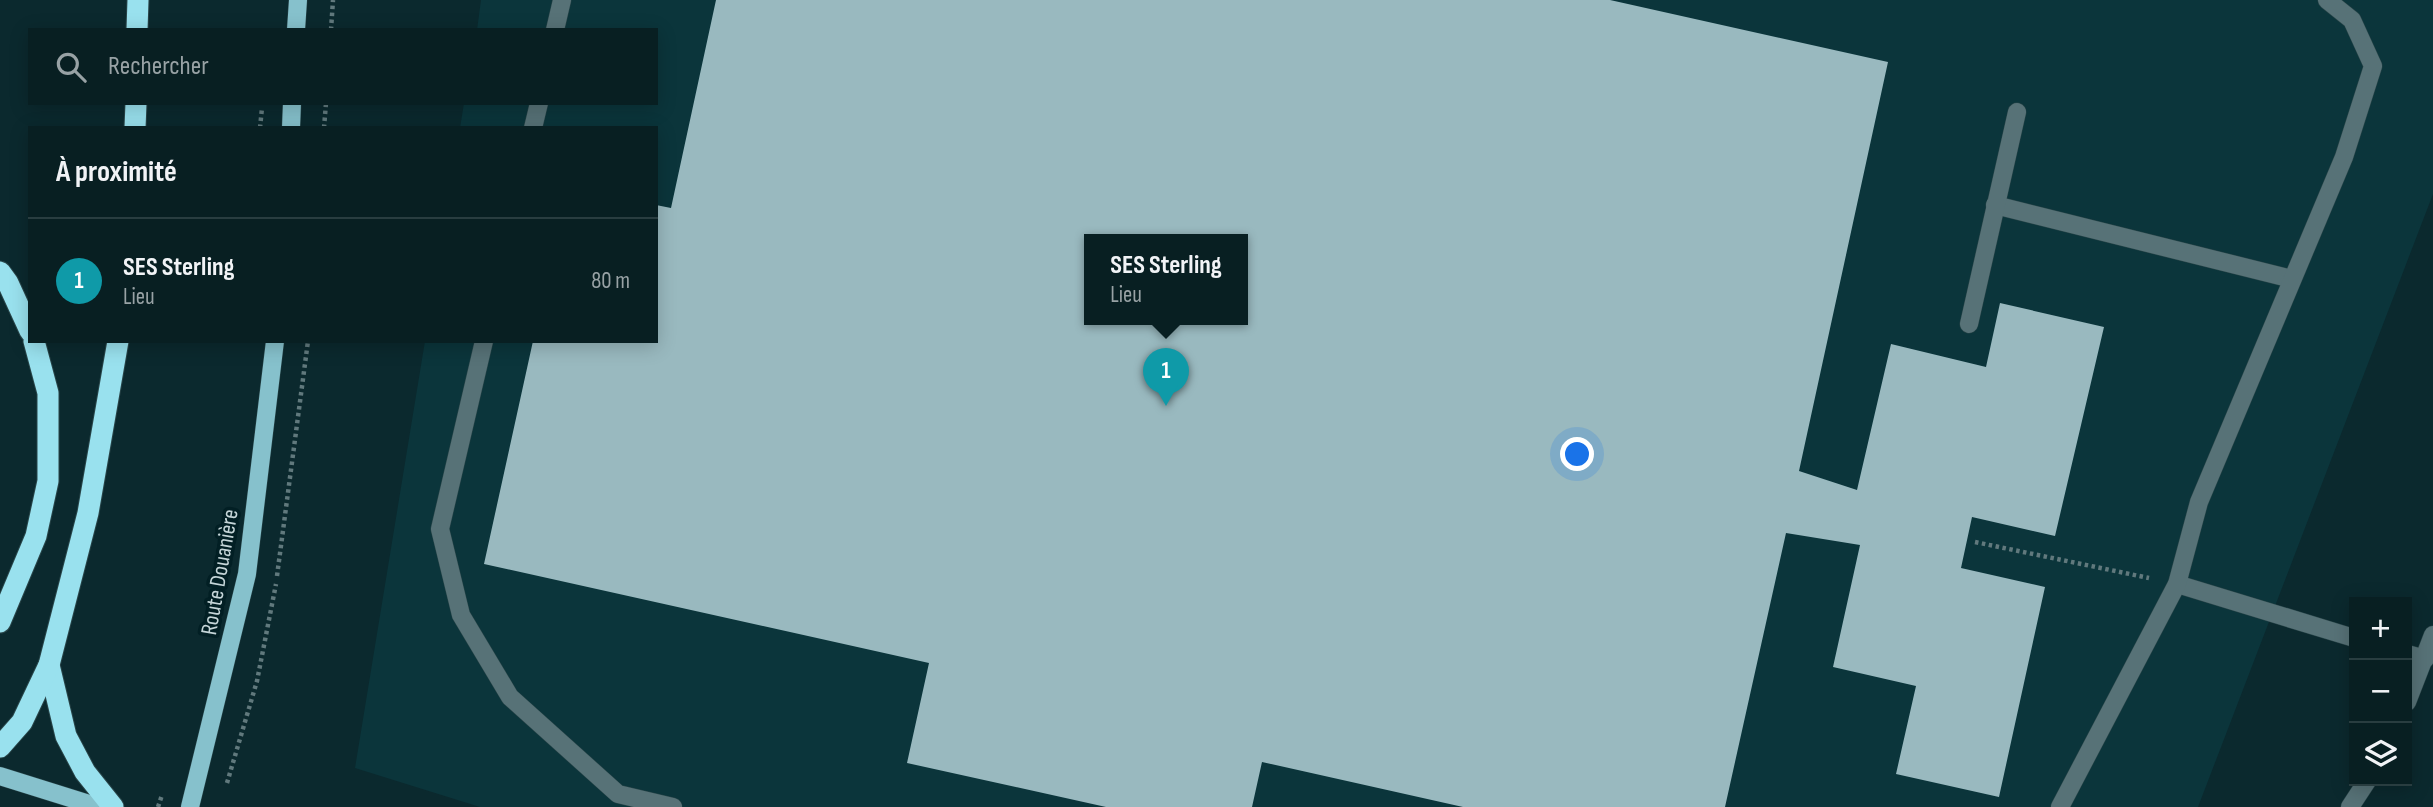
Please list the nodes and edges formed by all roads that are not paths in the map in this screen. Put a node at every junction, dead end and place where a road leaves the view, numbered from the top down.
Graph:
1 (138, 0) edge
2 (298, 0) edge
3 (562, 0) edge
4 (2328, 0) edge
5 (137, 28) edge
6 (296, 28) edge
7 (555, 28) edge
8 (136, 105) edge
9 (292, 105) edge
10 (538, 105) edge
11 (2017, 112) dead end
12 (135, 126) edge
13 (291, 126) edge
14 (533, 126) edge
15 (1995, 205) junction
16 (0, 272) edge
17 (2292, 279) junction
18 (1969, 324) dead end
19 (28, 327) edge
20 (35, 343) edge
21 (118, 343) edge
22 (275, 343) edge
23 (484, 343) edge
24 (2177, 584) junction
25 (0, 622) edge
26 (2433, 635) edge
27 (2349, 636) edge
28 (2412, 655) edge
29 (2426, 659) junction
30 (49, 665) junction
31 (2412, 691) edge
32 (0, 747) edge
33 (0, 776) edge
34 (2364, 786) edge
35 (99, 807) edge
36 (113, 807) edge
37 (190, 807) edge
38 (673, 807) edge
39 (2060, 807) edge
40 (2350, 807) edge

1 - 5 highway
2 - 6 main road
3 - 7 lane
4 - 17 lane
8 - 12 highway
9 - 13 main road
10 - 14 lane
11 - 15 lane
15 - 17 lane
15 - 18 lane
16 - 19 highway
17 - 24 lane
20 - 25 highway
21 - 30 highway
22 - 37 main road, Route Douanière
23 - 38 lane
24 - 27 lane
24 - 39 lane
26 - 29 lane
28 - 29 lane
29 - 31 lane
30 - 32 highway
30 - 36 highway
33 - 35 main road
34 - 40 lane

